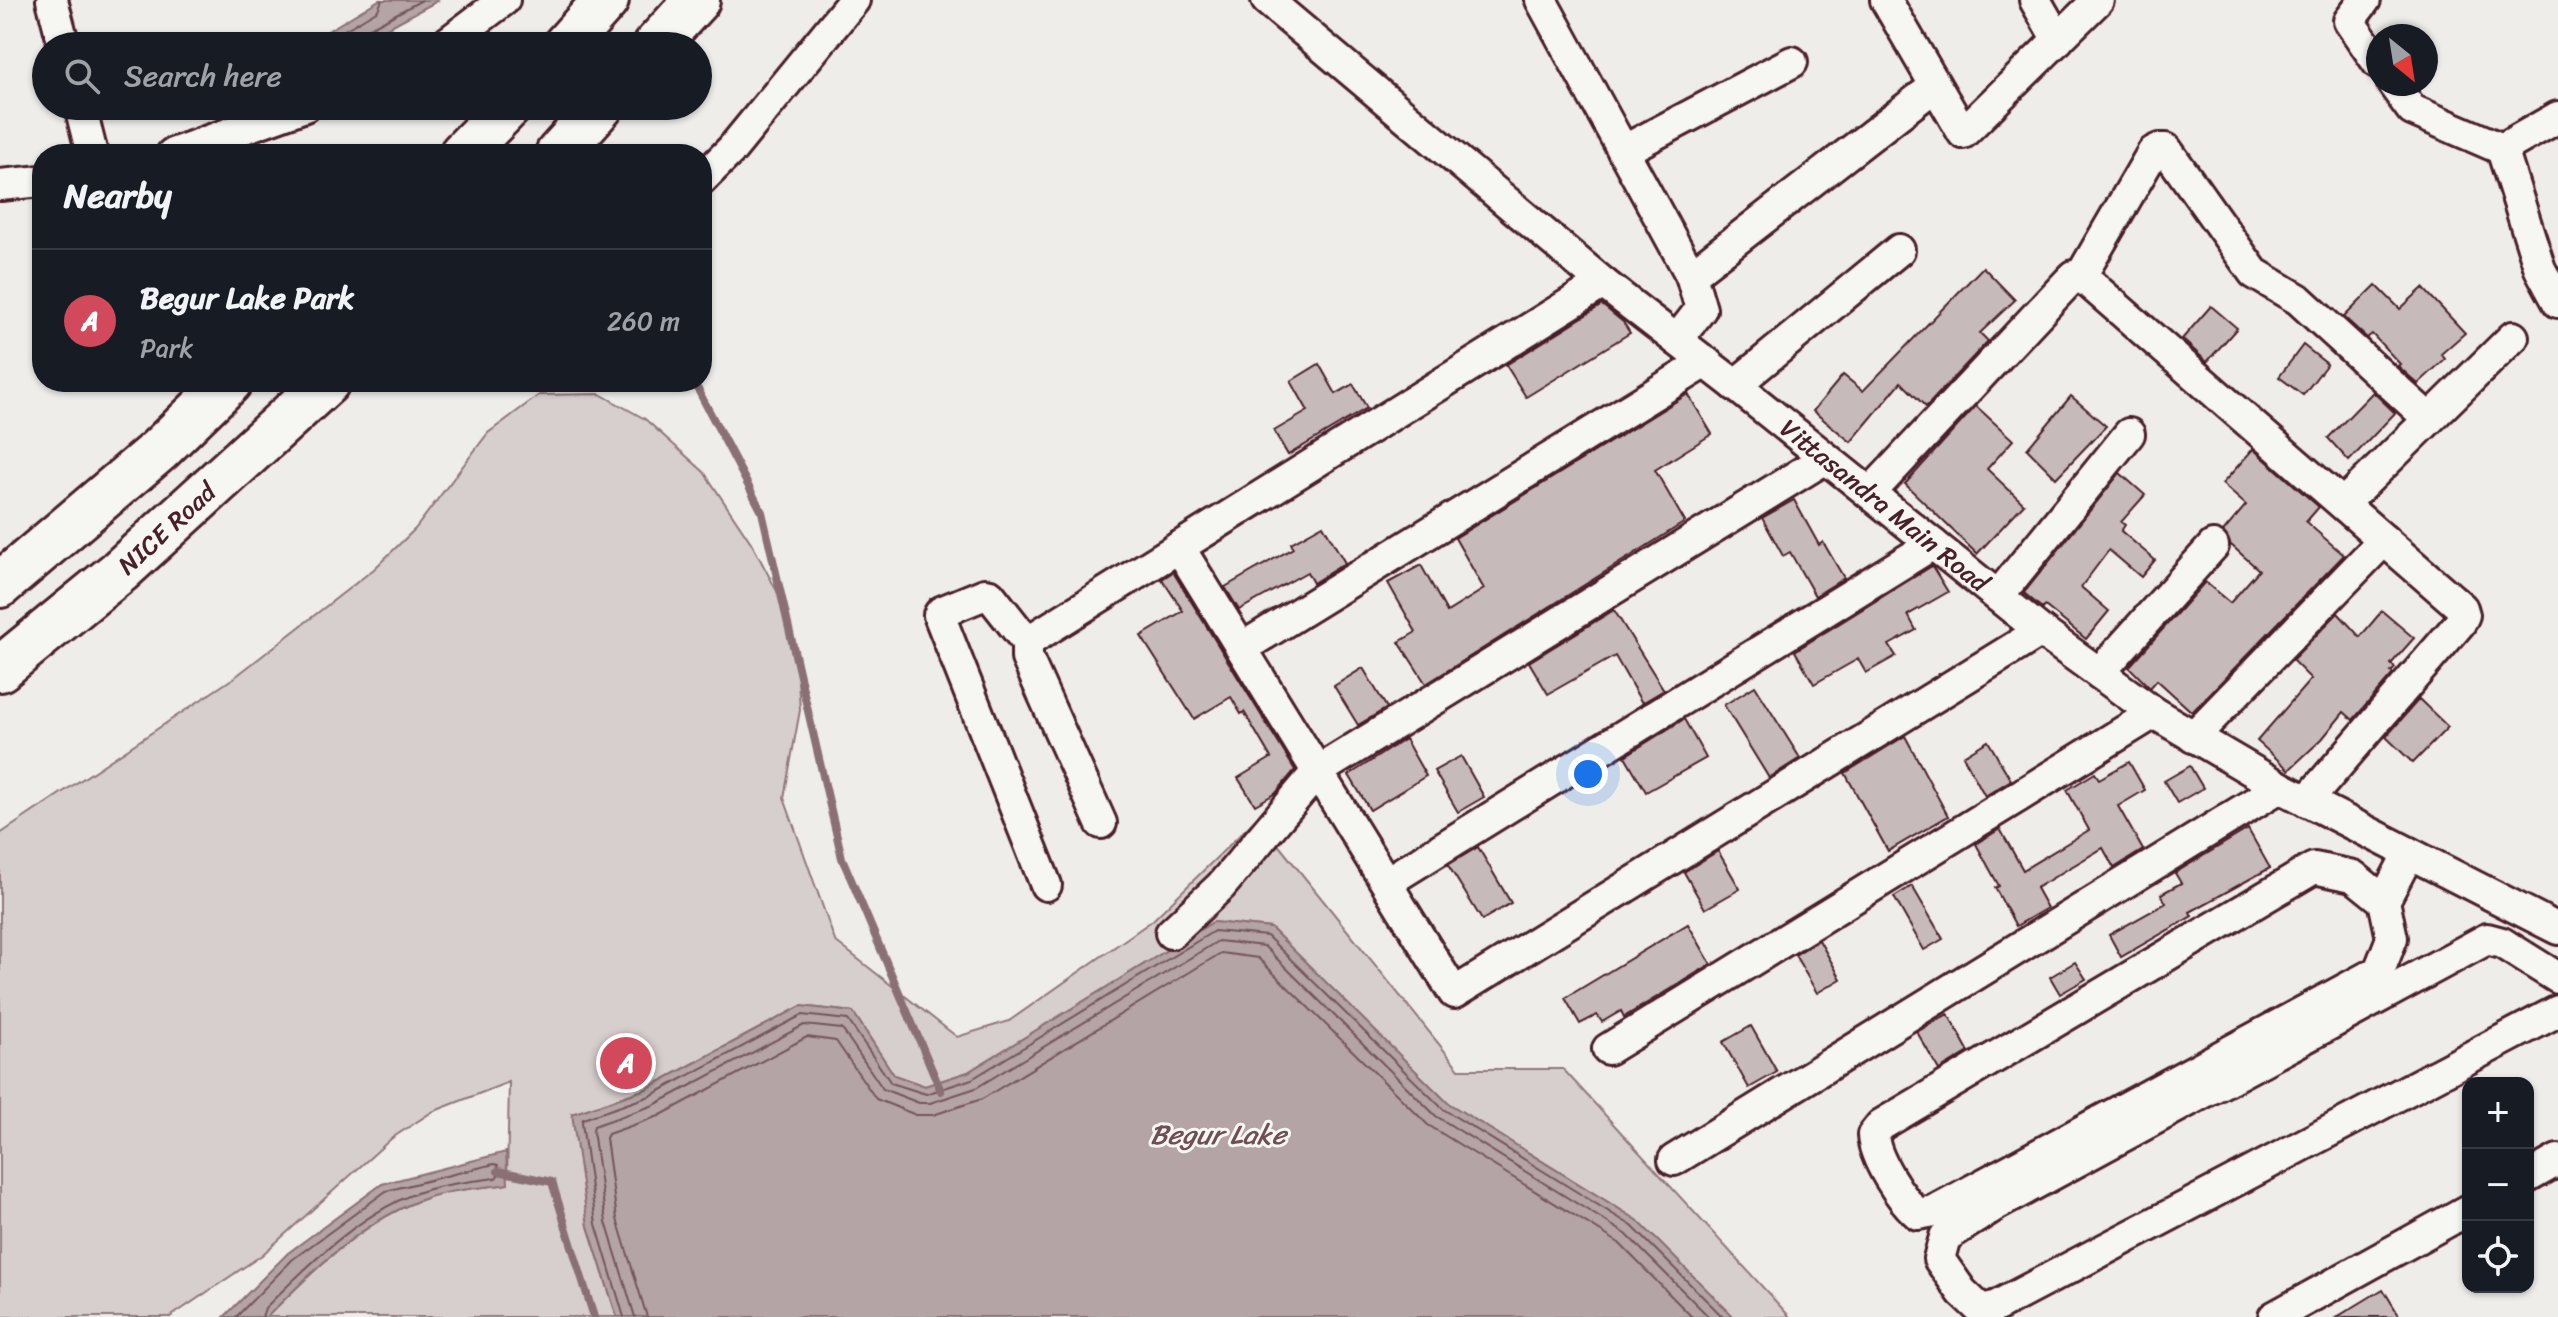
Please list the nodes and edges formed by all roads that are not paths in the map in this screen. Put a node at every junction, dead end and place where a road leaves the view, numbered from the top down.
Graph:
1 (52, 0) edge
2 (606, 0) edge
3 (697, 0) edge
4 (854, 0) edge
5 (1267, 0) edge
6 (1541, 0) edge
7 (1886, 0) edge
8 (2035, 0) edge
9 (2098, 0) edge
10 (2365, 0) edge
11 (503, 1) edge
12 (60, 32) edge
13 (462, 32) edge
14 (577, 32) edge
15 (668, 32) edge
16 (2058, 40) junction
17 (2366, 46) edge
18 (1792, 62) dead end
19 (1935, 86) junction
20 (2402, 96) edge
21 (2558, 117) edge
22 (84, 120) edge
23 (266, 120) edge
24 (495, 120) edge
25 (588, 120) edge
26 (90, 144) edge
27 (200, 144) edge
28 (472, 144) edge
29 (567, 144) edge
30 (2502, 149) junction
31 (1623, 151) junction
32 (712, 169) edge
33 (32, 182) edge
34 (0, 185) edge
35 (1899, 250) dead end
36 (1691, 275) junction
37 (2081, 276) junction
38 (1603, 283) junction
39 (2558, 302) edge
40 (2513, 337) dead end
41 (1677, 340) junction
42 (1706, 362) junction
43 (1735, 385) junction
44 (219, 392) edge
45 (316, 392) edge
46 (2429, 419) junction
47 (2129, 434) dead end
48 (1826, 458) junction
49 (1870, 493) junction
50 (2343, 504) junction
51 (2384, 540) junction
52 (1933, 544) junction
53 (2213, 546) dead end
54 (1179, 547) junction
55 (0, 585) edge
56 (1998, 596) junction
57 (2041, 631) junction
58 (1027, 642) junction
59 (1242, 648) junction
60 (0, 669) edge
61 (2099, 673) junction
62 (2154, 713) junction
63 (2193, 737) junction
64 (1318, 771) junction
65 (2280, 787) junction
66 (2307, 801) junction
67 (1101, 823) dead end
68 (2409, 853) junction
69 (1387, 882) junction
70 (1046, 885) dead end
71 (2384, 901) junction
72 (2556, 926) edge
73 (1171, 933) dead end
74 (2558, 978) edge
75 (2558, 1011) edge
76 (1608, 1049) dead end
77 (1674, 1160) dead end
78 (2558, 1160) edge
79 (2534, 1174) edge
80 (2462, 1213) edge
81 (2274, 1317) edge

1 - 12 street
2 - 14 highway
3 - 15 highway
4 - 32 street
5 - 38 street, Vittasandra Main Road
6 - 31 street
7 - 19 street
8 - 16 street
9 - 16 street
10 - 17 street
11 - 13 street
16 - 19 street
18 - 31 street
19 - 36 street
20 - 30 street
21 - 30 street
22 - 26 street
23 - 27 street
24 - 28 highway
25 - 29 highway
30 - 39 street
31 - 36 street
33 - 34 street
35 - 43 street
36 - 41 street
37 - 46 street
37 - 49 street
37 - 50 street
38 - 41 street, Vittasandra Main Road
38 - 54 street
40 - 46 street
41 - 42 street, Vittasandra Main Road
42 - 43 street, Vittasandra Main Road
42 - 59 street
43 - 48 street, Vittasandra Main Road
44 - 55 highway
45 - 60 highway, NICE Road
46 - 50 street
47 - 56 street
48 - 49 street, Vittasandra Main Road
48 - 64 street
49 - 52 street, Vittasandra Main Road
50 - 51 street
51 - 63 street
51 - 66 street
52 - 56 street, Vittasandra Main Road
52 - 69 street
53 - 61 street
54 - 58 street
54 - 59 street
56 - 57 street, Vittasandra Main Road
57 - 61 street, Vittasandra Main Road
57 - 69 street
58 - 67 street
58 - 70 street
59 - 64 street
61 - 62 street, Vittasandra Main Road
62 - 63 street, Vittasandra Main Road
62 - 76 street
63 - 65 street, Vittasandra Main Road
64 - 69 street
64 - 73 street
65 - 66 street, Vittasandra Main Road
65 - 77 street
66 - 68 street, Vittasandra Main Road
68 - 71 street
68 - 72 street, Vittasandra Main Road
71 - 71 street
74 - 75 street
78 - 79 street
80 - 81 street

